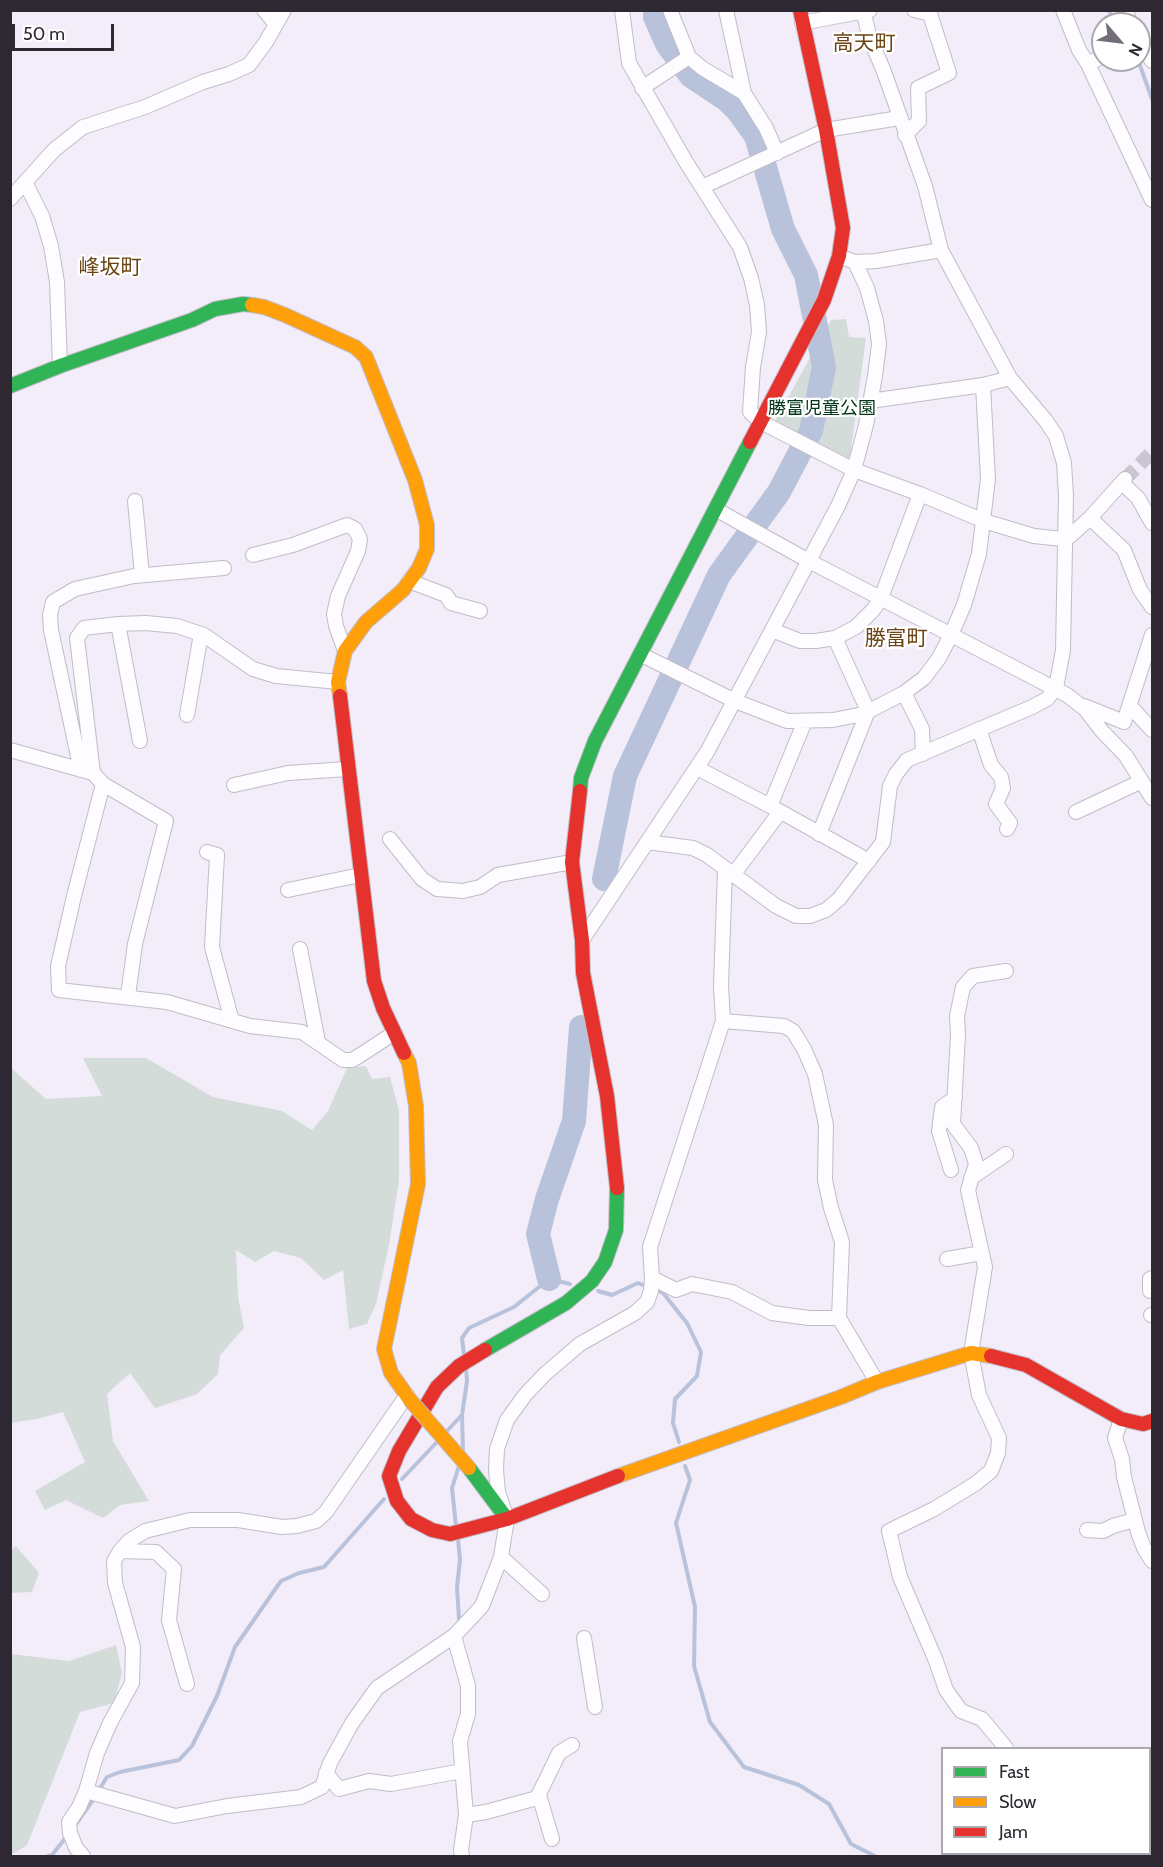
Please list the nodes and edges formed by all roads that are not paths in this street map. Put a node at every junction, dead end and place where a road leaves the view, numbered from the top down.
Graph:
1 (264, 10) edge
2 (284, 10) edge
3 (621, 10) edge
4 (670, 10) edge
5 (726, 10) edge
6 (914, 10) edge
7 (1063, 10) edge
8 (865, 11) edge
9 (801, 17) edge
10 (275, 23) junction
11 (689, 57) junction
12 (1091, 62) edge
13 (1088, 64) junction
14 (642, 88) junction
15 (744, 93) junction
16 (899, 118) junction
17 (826, 129) junction
18 (905, 135) junction
19 (777, 153) junction
20 (25, 182) junction
21 (702, 187) junction
22 (10, 199) edge
23 (1152, 200) edge
24 (941, 250) junction
25 (839, 256) junction
26 (855, 262) junction
27 (60, 366) junction
28 (1010, 378) junction
29 (983, 385) junction
30 (10, 386) edge
31 (870, 400) junction
32 (761, 422) junction
33 (854, 470) junction
34 (920, 494) junction
35 (131, 509) dead end
36 (717, 510) junction
37 (1090, 518) junction
38 (984, 521) junction
39 (1152, 523) edge
40 (1063, 539) junction
41 (253, 555) dead end
42 (809, 561) junction
43 (224, 568) dead end
44 (142, 575) junction
45 (410, 581) junction
46 (881, 598) junction
47 (1152, 606) edge
48 (480, 611) dead end
49 (118, 624) junction
50 (772, 630) junction
51 (201, 634) junction
52 (951, 635) junction
53 (836, 638) junction
54 (1152, 643) edge
55 (345, 651) junction
56 (642, 655) junction
57 (338, 682) junction
58 (1056, 688) junction
59 (904, 693) junction
60 (735, 701) junction
61 (1079, 704) junction
62 (1130, 706) junction
63 (868, 711) junction
64 (187, 715) dead end
65 (805, 721) junction
66 (980, 729) junction
67 (1152, 730) edge
68 (140, 741) dead end
69 (10, 750) edge
70 (923, 754) junction
71 (697, 768) junction
72 (347, 769) junction
73 (87, 772) junction
74 (1142, 780) junction
75 (103, 784) junction
76 (234, 785) dead end
77 (1152, 798) edge
78 (775, 809) junction
79 (1085, 813) dead end
80 (1007, 830) dead end
81 (819, 834) junction
82 (390, 839) dead end
83 (647, 842) junction
84 (207, 852) dead end
85 (869, 861) junction
86 (572, 862) junction
87 (729, 872) junction
88 (360, 875) junction
89 (288, 890) dead end
90 (582, 940) junction
91 (300, 949) dead end
92 (1006, 970) dead end
93 (128, 996) junction
94 (232, 1021) junction
95 (723, 1021) junction
96 (394, 1033) junction
97 (318, 1042) junction
98 (955, 1098) junction
99 (1006, 1154) dead end
100 (951, 1170) dead end
101 (971, 1178) junction
102 (982, 1253) junction
103 (947, 1259) dead end
104 (652, 1283) junction
105 (839, 1318) junction
106 (971, 1353) junction
107 (877, 1382) junction
108 (408, 1397) junction
109 (1121, 1419) junction
110 (1152, 1421) edge
111 (507, 1519) junction
112 (1134, 1520) junction
113 (1087, 1530) dead end
114 (120, 1551) junction
115 (501, 1557) junction
116 (1152, 1561) edge
117 (542, 1594) dead end
118 (454, 1636) junction
119 (584, 1638) dead end
120 (187, 1684) dead end
121 (595, 1707) dead end
122 (572, 1745) dead end
123 (1004, 1747) edge
124 (462, 1770) junction
125 (327, 1773) junction
126 (86, 1791) junction
127 (539, 1795) junction
128 (466, 1815) junction
129 (552, 1839) dead end
130 (83, 1857) edge
131 (462, 1857) edge

1 - 10 street
2 - 10 street
3 - 14 street
4 - 11 street
5 - 15 street
6 - 18 street
7 - 13 street
8 - 9 street
8 - 16 street
9 - 17 street
10 - 20 street
11 - 14 street
11 - 15 street
12 - 13 street
13 - 23 street
14 - 21 street
15 - 19 street
16 - 17 street
16 - 18 street
17 - 19 street
17 - 25 street
18 - 24 street
19 - 21 street
20 - 22 street
20 - 27 street
21 - 32 street
24 - 26 street
24 - 28 street
25 - 26 street
25 - 32 street
26 - 31 street
27 - 30 street
27 - 45 street
28 - 29 street
28 - 40 street
29 - 31 street
29 - 38 street
31 - 33 street
32 - 33 street
32 - 36 street
33 - 34 street
33 - 42 street
34 - 38 street
34 - 46 street
35 - 44 street
36 - 42 street
36 - 56 street
37 - 39 street
37 - 40 street
37 - 47 street
38 - 40 street
38 - 52 street
40 - 58 street
41 - 55 street
42 - 46 street
42 - 50 street
43 - 44 street
44 - 73 street
45 - 48 street
45 - 55 street
46 - 52 street
46 - 53 street
49 - 51 street
49 - 68 street
49 - 73 street
50 - 53 street
50 - 60 street
51 - 57 street
51 - 64 street
52 - 58 street
52 - 59 street
53 - 63 street
54 - 62 street
55 - 57 street
56 - 60 street
56 - 86 street
57 - 72 street
58 - 61 street
58 - 66 street
59 - 63 street
59 - 70 street
60 - 65 street
60 - 71 street
61 - 62 street
61 - 74 street
62 - 67 street
63 - 65 street
63 - 81 street
65 - 78 street
66 - 70 street
66 - 80 street
69 - 73 street
70 - 85 street
71 - 78 street
71 - 83 street
72 - 76 street
72 - 88 street
73 - 75 street
74 - 77 street
74 - 79 street
75 - 93 street
75 - 93 street
78 - 81 street
78 - 87 street
81 - 85 street
82 - 86 street
83 - 87 street
83 - 90 street
84 - 94 street
85 - 87 street
86 - 90 street
87 - 95 street
88 - 89 street
88 - 96 street
90 - 111 street
91 - 97 street
92 - 98 street
93 - 94 street
94 - 97 street
95 - 104 street
95 - 105 street
96 - 97 street
96 - 108 street
98 - 100 street
98 - 101 street
99 - 101 street
101 - 102 street
102 - 103 street
102 - 106 street
104 - 105 street
104 - 111 street
105 - 107 street
106 - 107 street
106 - 109 street
106 - 123 street
107 - 111 street
108 - 111 street, bridge
108 - 114 street
109 - 110 street
109 - 112 street
111 - 115 street
112 - 113 street
112 - 116 street
114 - 120 street
114 - 126 street
115 - 117 street
115 - 118 street
118 - 124 street
118 - 125 street
119 - 121 street
122 - 127 street
124 - 125 street
124 - 128 street
125 - 126 street
126 - 130 street
127 - 128 street
127 - 129 street
128 - 131 street

